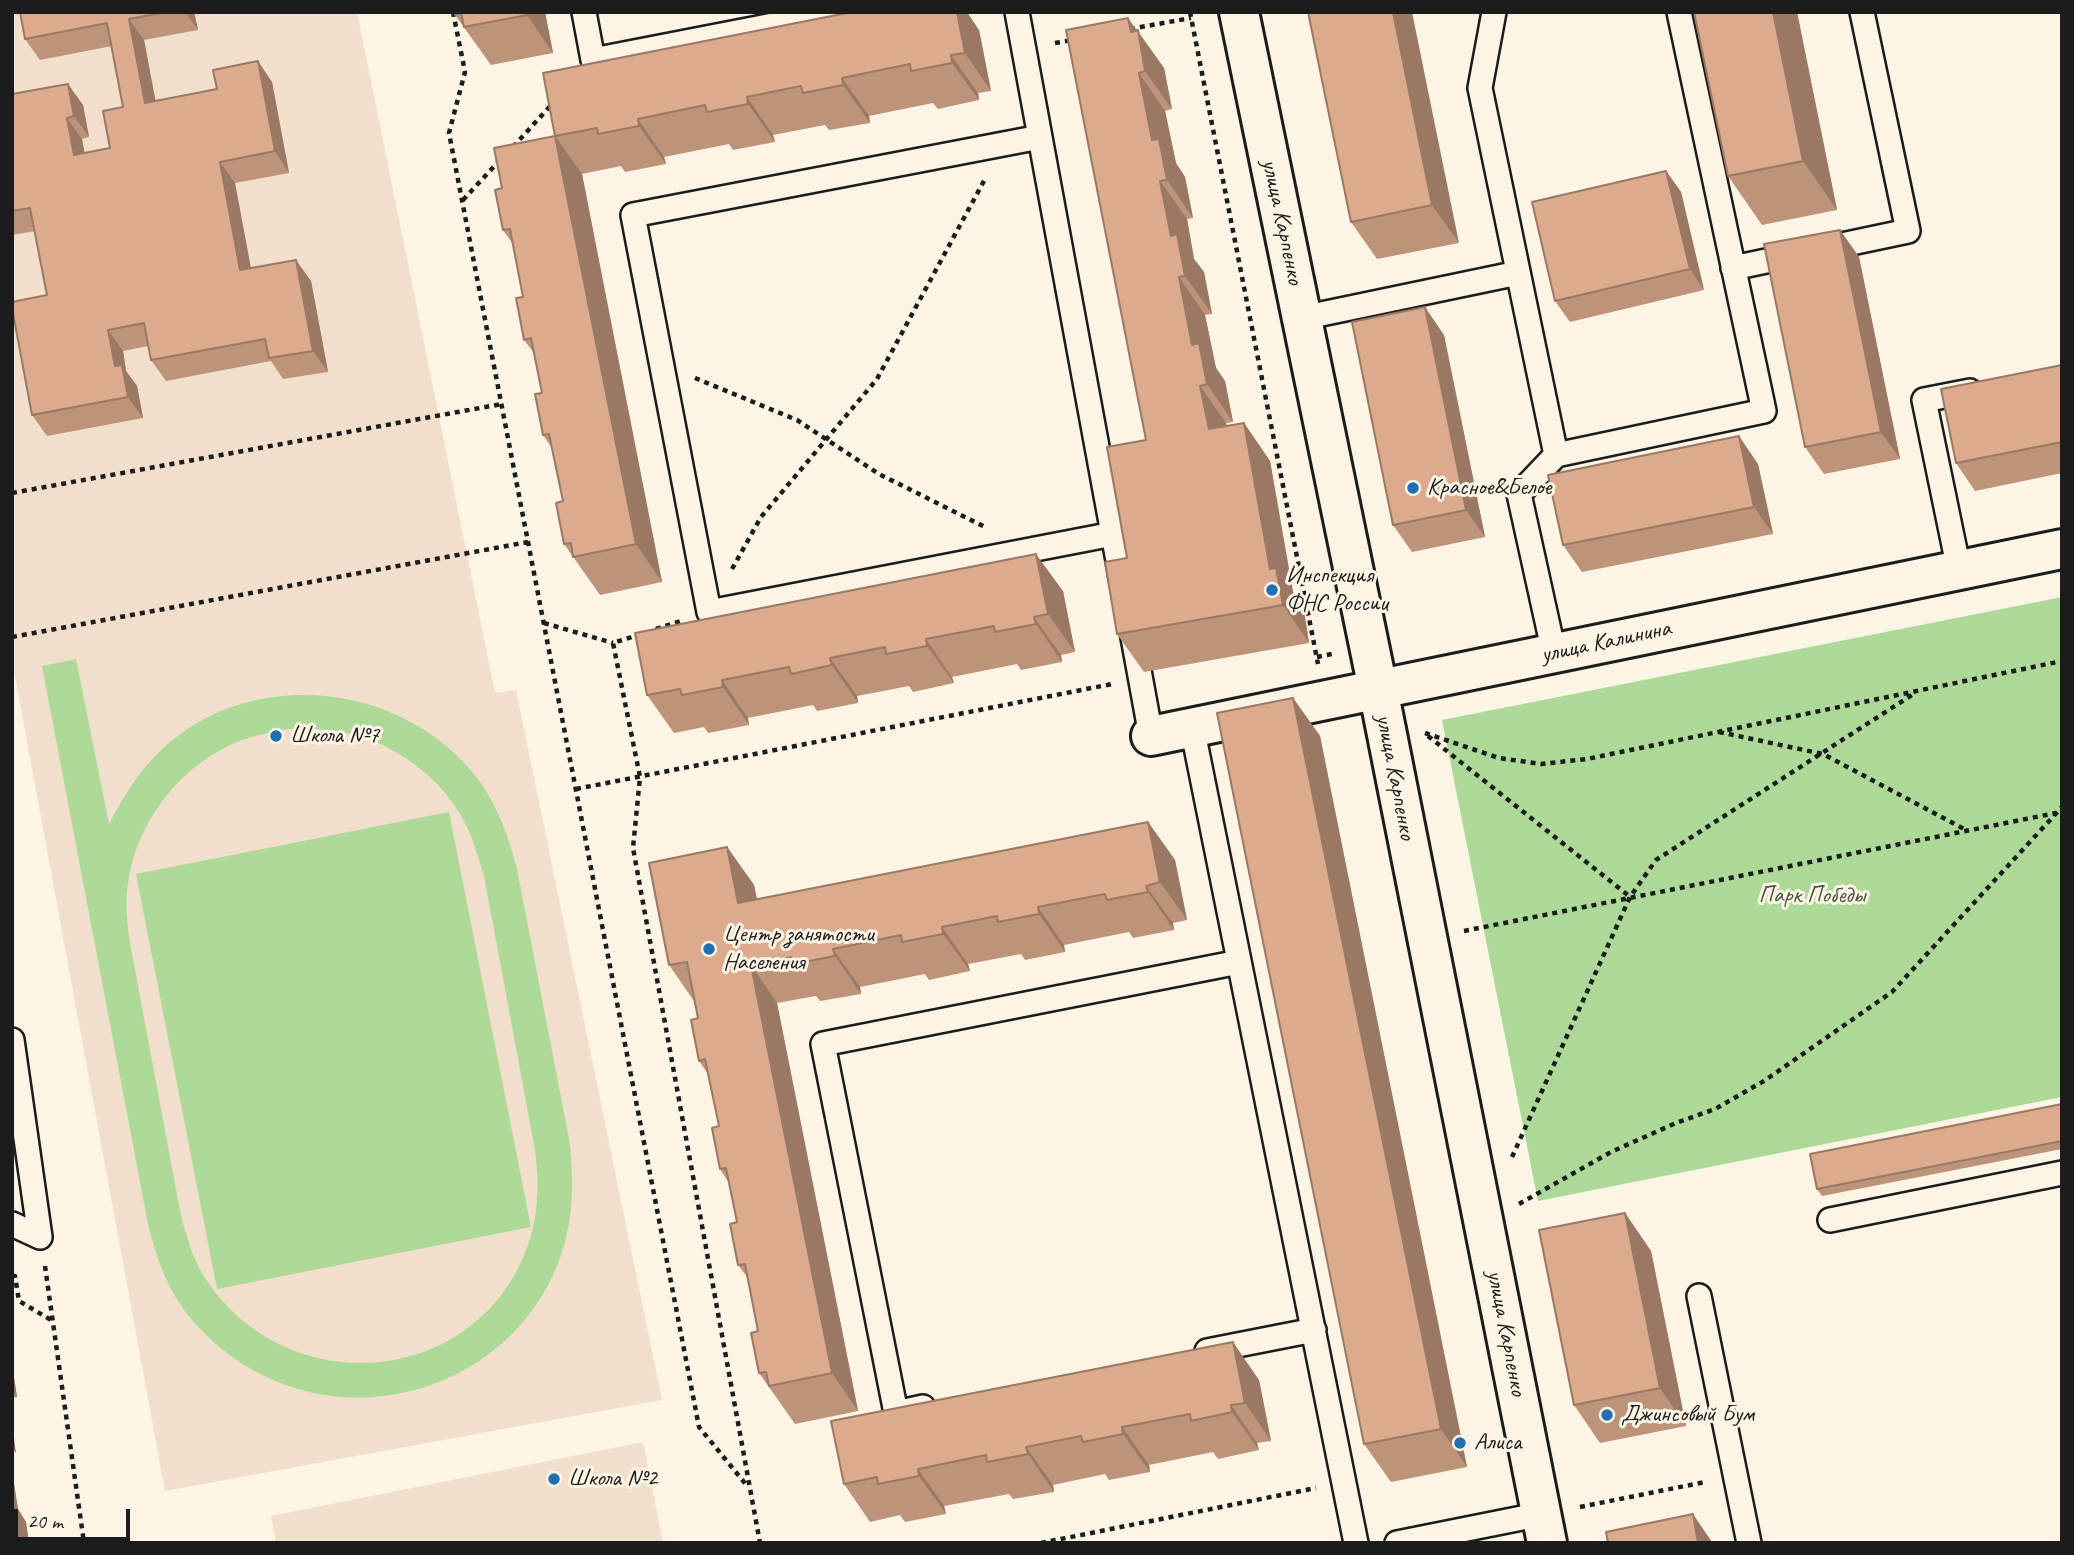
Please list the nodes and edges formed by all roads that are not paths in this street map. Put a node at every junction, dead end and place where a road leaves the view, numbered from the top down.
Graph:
1 (584, 12) edge
2 (840, 12) edge
3 (1017, 12) edge
4 (1239, 12) edge
5 (1494, 12) edge
6 (1679, 12) edge
7 (1861, 12) edge
8 (1040, 137) junction
9 (1733, 268) junction
10 (1518, 273) junction
11 (1301, 318) junction
12 (1987, 387) edge
13 (1556, 455) junction
14 (1113, 534) junction
15 (2062, 549) edge
16 (1959, 570) junction
17 (1554, 653) junction
18 (1378, 689) junction
19 (1192, 727) junction
20 (1151, 736) joint
21 (1239, 962) junction
22 (12, 1040) edge
23 (2062, 1174) edge
24 (1830, 1220) dead end
25 (12, 1224) edge
26 (1699, 1296) dead end
27 (1314, 1330) junction
28 (1192, 1354) edge
29 (950, 1402) edge
30 (1555, 1522) edge
31 (1356, 1543) edge
32 (1397, 1543) edge
33 (1749, 1543) edge

1 - 2 lane
3 - 8 lane
4 - 11 street, улица Карпенко
5 - 10 lane
6 - 9 lane
7 - 9 lane
8 - 14 lane
8 - 14 lane
9 - 13 lane
10 - 11 lane
10 - 13 lane
11 - 18 street, улица Карпенко
12 - 16 lane
13 - 17 lane
14 - 20 lane
15 - 16 street, улица Калинина
16 - 17 street, улица Калинина
17 - 18 street, улица Калинина
18 - 19 street, улица Калинина
18 - 30 street, улица Карпенко
19 - 20 street, улица Калинина
19 - 21 lane
21 - 27 lane
21 - 29 lane
22 - 25 lane
23 - 24 lane
26 - 33 lane
27 - 28 lane
27 - 31 lane
30 - 32 lane

